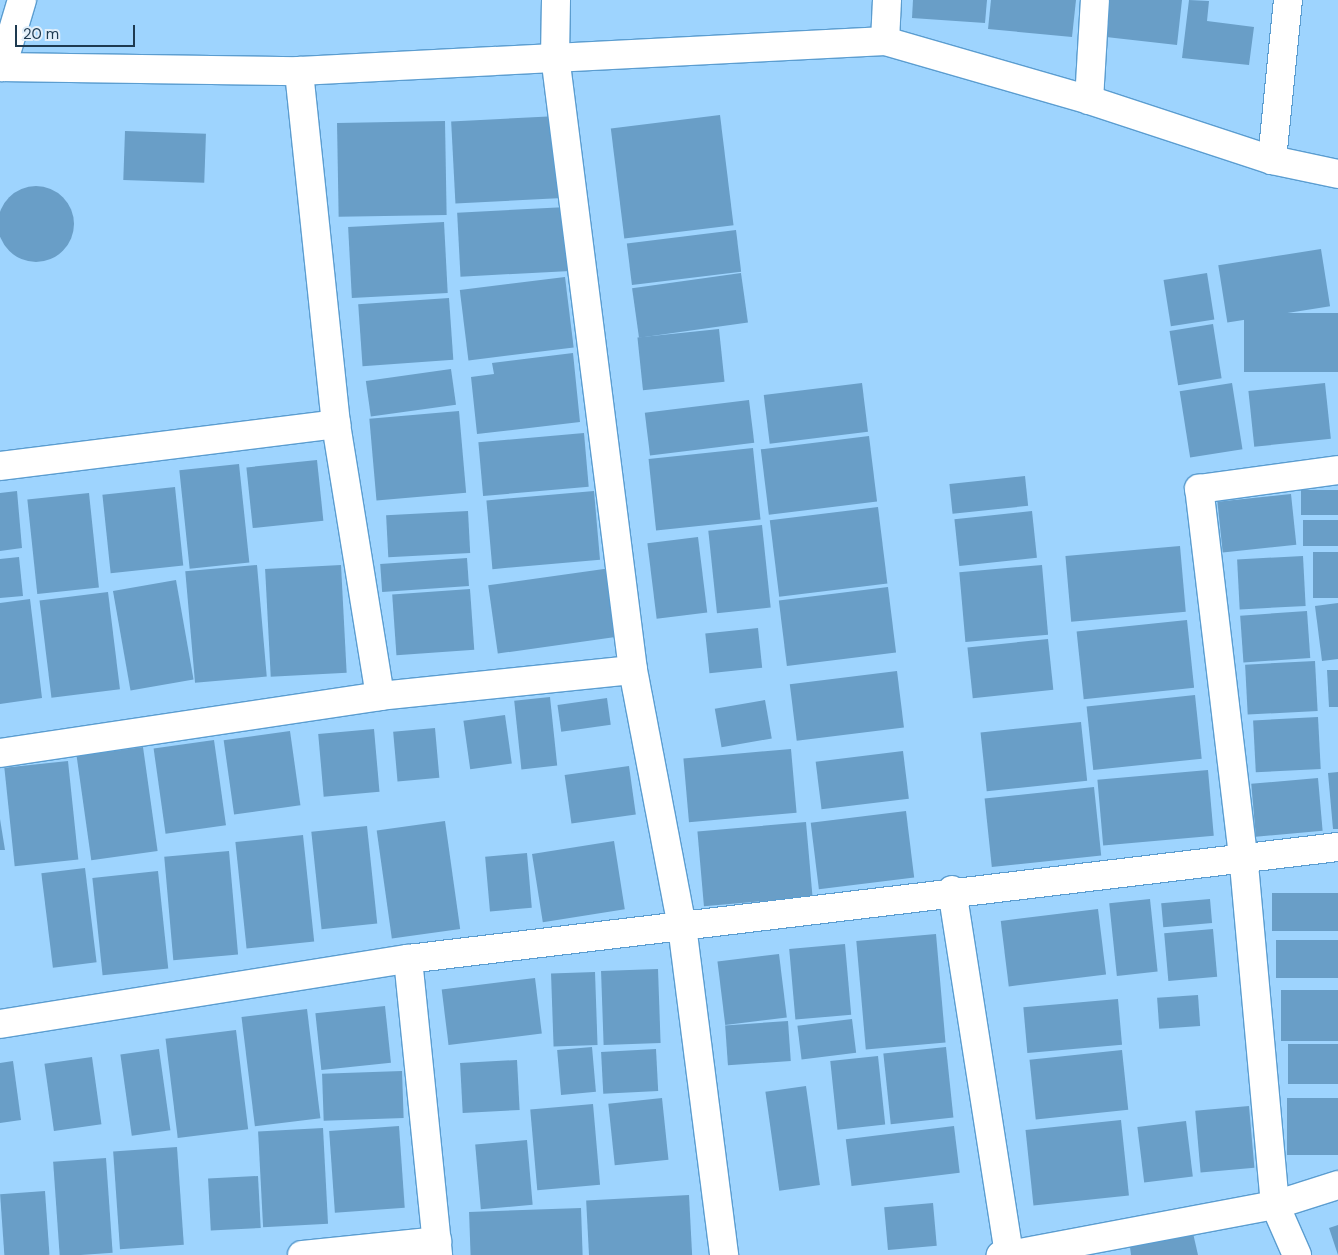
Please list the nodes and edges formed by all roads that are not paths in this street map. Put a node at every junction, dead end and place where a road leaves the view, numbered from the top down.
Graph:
1 (22, 0) edge
2 (556, 0) edge
3 (887, 0) edge
4 (1095, 0) edge
5 (1288, 0) edge
6 (885, 41) junction
7 (555, 56) junction
8 (1, 67) edge
9 (299, 72) junction
10 (1089, 100) junction
11 (1272, 160) junction
12 (1338, 174) edge
13 (336, 424) junction
14 (0, 466) edge
15 (1338, 470) edge
16 (633, 670) junction
17 (380, 696) junction
18 (0, 752) edge
19 (1338, 847) edge
20 (1243, 856) junction
21 (952, 890) junction
22 (682, 926) junction
23 (408, 959) junction
24 (0, 1024) edge
25 (1338, 1185) edge
26 (1275, 1204) junction
27 (438, 1248) edge
28 (1006, 1254) edge
29 (302, 1255) edge
30 (724, 1255) edge
31 (1297, 1255) edge

1 - 8 street
2 - 7 street
3 - 6 street
4 - 10 street
5 - 11 street
6 - 7 street
6 - 10 street
7 - 9 street
7 - 16 street
8 - 9 street
9 - 13 street
10 - 11 street
11 - 12 street
13 - 14 street
13 - 17 street
15 - 20 street
16 - 17 street
16 - 22 street
17 - 18 street
19 - 20 street
20 - 21 street
20 - 26 street
21 - 22 street
21 - 28 street
22 - 23 street
22 - 30 street
23 - 24 street
23 - 27 street
25 - 26 street
26 - 28 street
26 - 31 street
27 - 29 street

